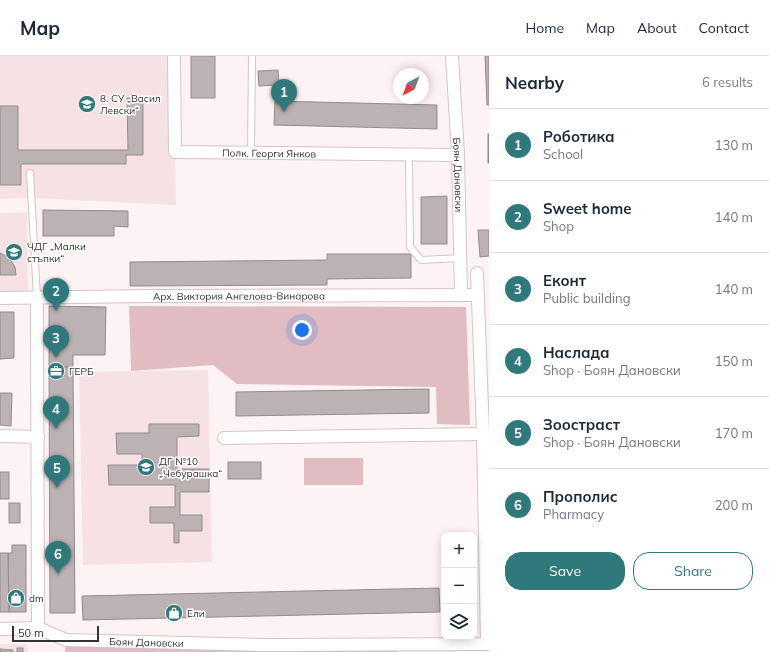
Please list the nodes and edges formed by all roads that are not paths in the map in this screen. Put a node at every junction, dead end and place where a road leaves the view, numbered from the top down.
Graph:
1 (174, 56) edge
2 (452, 56) edge
3 (252, 57) dead end
4 (251, 154) junction
5 (409, 155) junction
6 (458, 155) junction
7 (30, 173) dead end
8 (461, 258) junction
9 (461, 273) junction
10 (483, 273) edge
11 (461, 295) junction
12 (478, 295) junction
13 (37, 297) junction
14 (0, 298) edge
15 (483, 434) junction
16 (0, 436) edge
17 (38, 437) junction
18 (224, 438) dead end
19 (38, 628) junction
20 (0, 629) edge

1 - 4 street, Полк. Георги Янков
2 - 6 street, Боян Дановски
3 - 4 lane
4 - 5 street, Полк. Георги Янков
5 - 6 street, Полк. Георги Янков
5 - 8 lane
6 - 8 street, Боян Дановски
7 - 13 lane
8 - 9 street, Боян Дановски
9 - 10 street
9 - 11 street, Боян Дановски
10 - 12 street, Боян Дановски
11 - 12 street, Арх. Виктория Ангелова-Винарова
11 - 13 street, Арх. Виктория Ангелова-Винарова
12 - 15 street, Боян Дановски
13 - 14 street, Арх. Виктория Ангелова-Винарова
13 - 17 street
15 - 18 street
15 - 19 street, Боян Дановски
16 - 17 street
17 - 19 street
19 - 20 street, Боян Дановски

